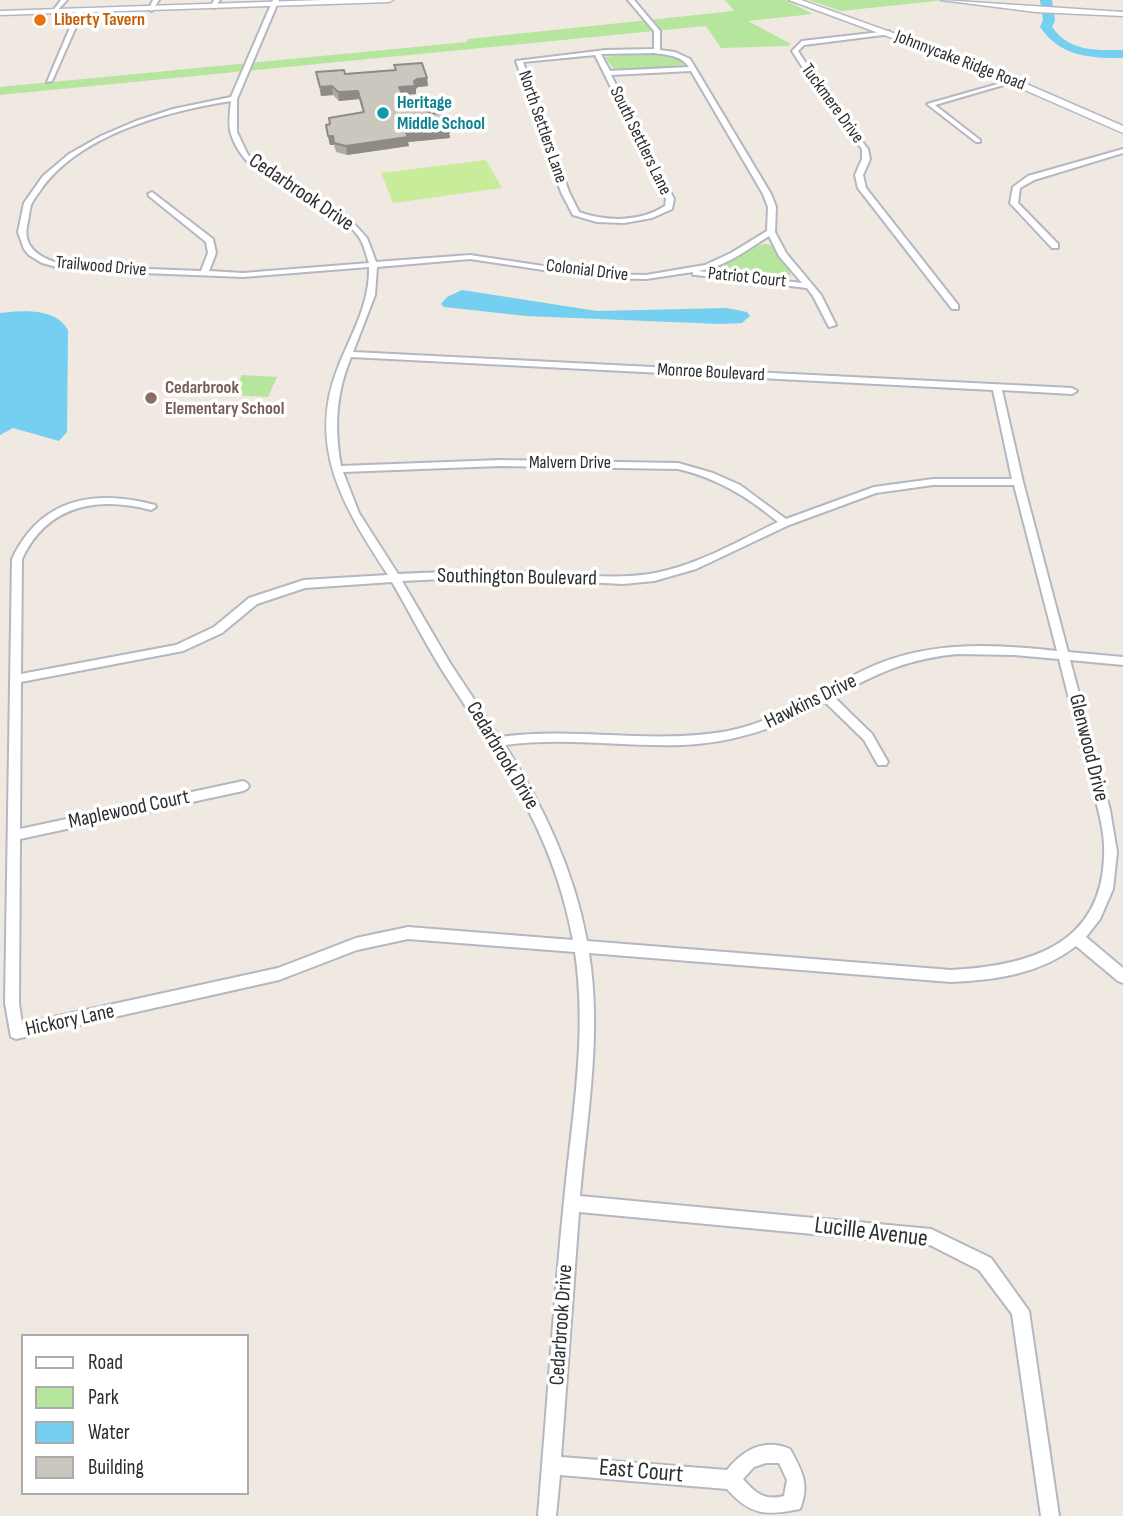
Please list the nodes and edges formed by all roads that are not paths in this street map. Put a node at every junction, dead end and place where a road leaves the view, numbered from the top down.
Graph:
1 (64, 0) edge
2 (156, 0) edge
3 (389, 0) edge
4 (631, 0) edge
5 (638, 0) edge
6 (793, 0) edge
7 (945, 0) edge
8 (275, 2) edge
9 (216, 3) edge
10 (152, 9) junction
11 (54, 11) junction
12 (80, 11) junction
13 (639, 11) junction
14 (0, 13) edge
15 (1123, 14) edge
16 (889, 33) junction
17 (657, 50) junction
18 (598, 54) junction
19 (692, 69) junction
20 (608, 73) junction
21 (49, 81) dead end
22 (1014, 81) junction
23 (233, 99) junction
24 (1123, 130) edge
25 (978, 141) dead end
26 (1123, 151) edge
27 (152, 194) dead end
28 (607, 219) joint
29 (771, 232) junction
30 (1055, 246) dead end
31 (373, 263) junction
32 (683, 272) junction
33 (204, 274) junction
34 (811, 286) junction
35 (955, 307) dead end
36 (832, 325) dead end
37 (349, 354) junction
38 (997, 387) junction
39 (1072, 391) dead end
40 (337, 469) junction
41 (1018, 482) junction
42 (151, 507) dead end
43 (785, 523) junction
44 (396, 580) junction
45 (1065, 657) junction
46 (1123, 661) edge
47 (18, 679) junction
48 (825, 695) junction
49 (495, 742) junction
50 (882, 762) dead end
51 (243, 786) dead end
52 (16, 835) junction
53 (1078, 939) junction
54 (580, 946) junction
55 (1123, 977) edge
56 (572, 1203) junction
57 (551, 1465) junction
58 (731, 1480) dead end
59 (547, 1516) edge
60 (1050, 1516) edge

1 - 11 street
2 - 10 street
3 - 8 street
4 - 13 street
5 - 13 street
6 - 16 main road, Johnnycake Ridge Road
7 - 15 street
8 - 9 street
8 - 23 street
9 - 10 street
10 - 12 street
11 - 12 street
11 - 14 street
12 - 21 street
13 - 17 street
16 - 22 main road, Johnnycake Ridge Road
16 - 35 street, Tuckmere Drive
17 - 18 street, North Settlers Lane
17 - 19 street
18 - 20 street, South Settlers Lane
18 - 28 street, North Settlers Lane
19 - 20 street
19 - 29 street
20 - 28 street, South Settlers Lane
22 - 24 main road, Johnnycake Ridge Road
22 - 25 street
23 - 31 street, Cedarbrook Drive
23 - 33 street, Trailwood Drive
26 - 30 street
27 - 33 street
29 - 32 street, Colonial Drive
29 - 34 street, Patriot Court
31 - 32 street, Colonial Drive
31 - 33 street, Trailwood Drive
31 - 37 street, Cedarbrook Drive
32 - 34 street, Patriot Court
34 - 36 street, Patriot Court
37 - 38 street, Monroe Boulevard
37 - 40 street, Cedarbrook Drive
38 - 39 street, Monroe Boulevard
38 - 41 street, Glenwood Drive
40 - 43 street, Malvern Drive
40 - 44 street, Cedarbrook Drive
41 - 43 street, Southington Boulevard
41 - 45 street, Glenwood Drive
42 - 47 street, Hickory Lane
43 - 44 street, Southington Boulevard
44 - 47 street, Southington Boulevard
44 - 49 street, Cedarbrook Drive
45 - 46 street, Hawkins Drive
45 - 48 street, Hawkins Drive
45 - 53 street, Glenwood Drive
47 - 52 street, Hickory Lane
48 - 49 street, Hawkins Drive
48 - 50 street
49 - 54 street, Cedarbrook Drive
51 - 52 street, Maplewood Court
52 - 54 street, Hickory Lane
53 - 54 street, Glenwood Drive
53 - 55 street
54 - 56 street, Cedarbrook Drive
56 - 57 street, Cedarbrook Drive
56 - 60 street, Lucille Avenue
57 - 58 street, East Court
57 - 59 street, Cedarbrook Drive

